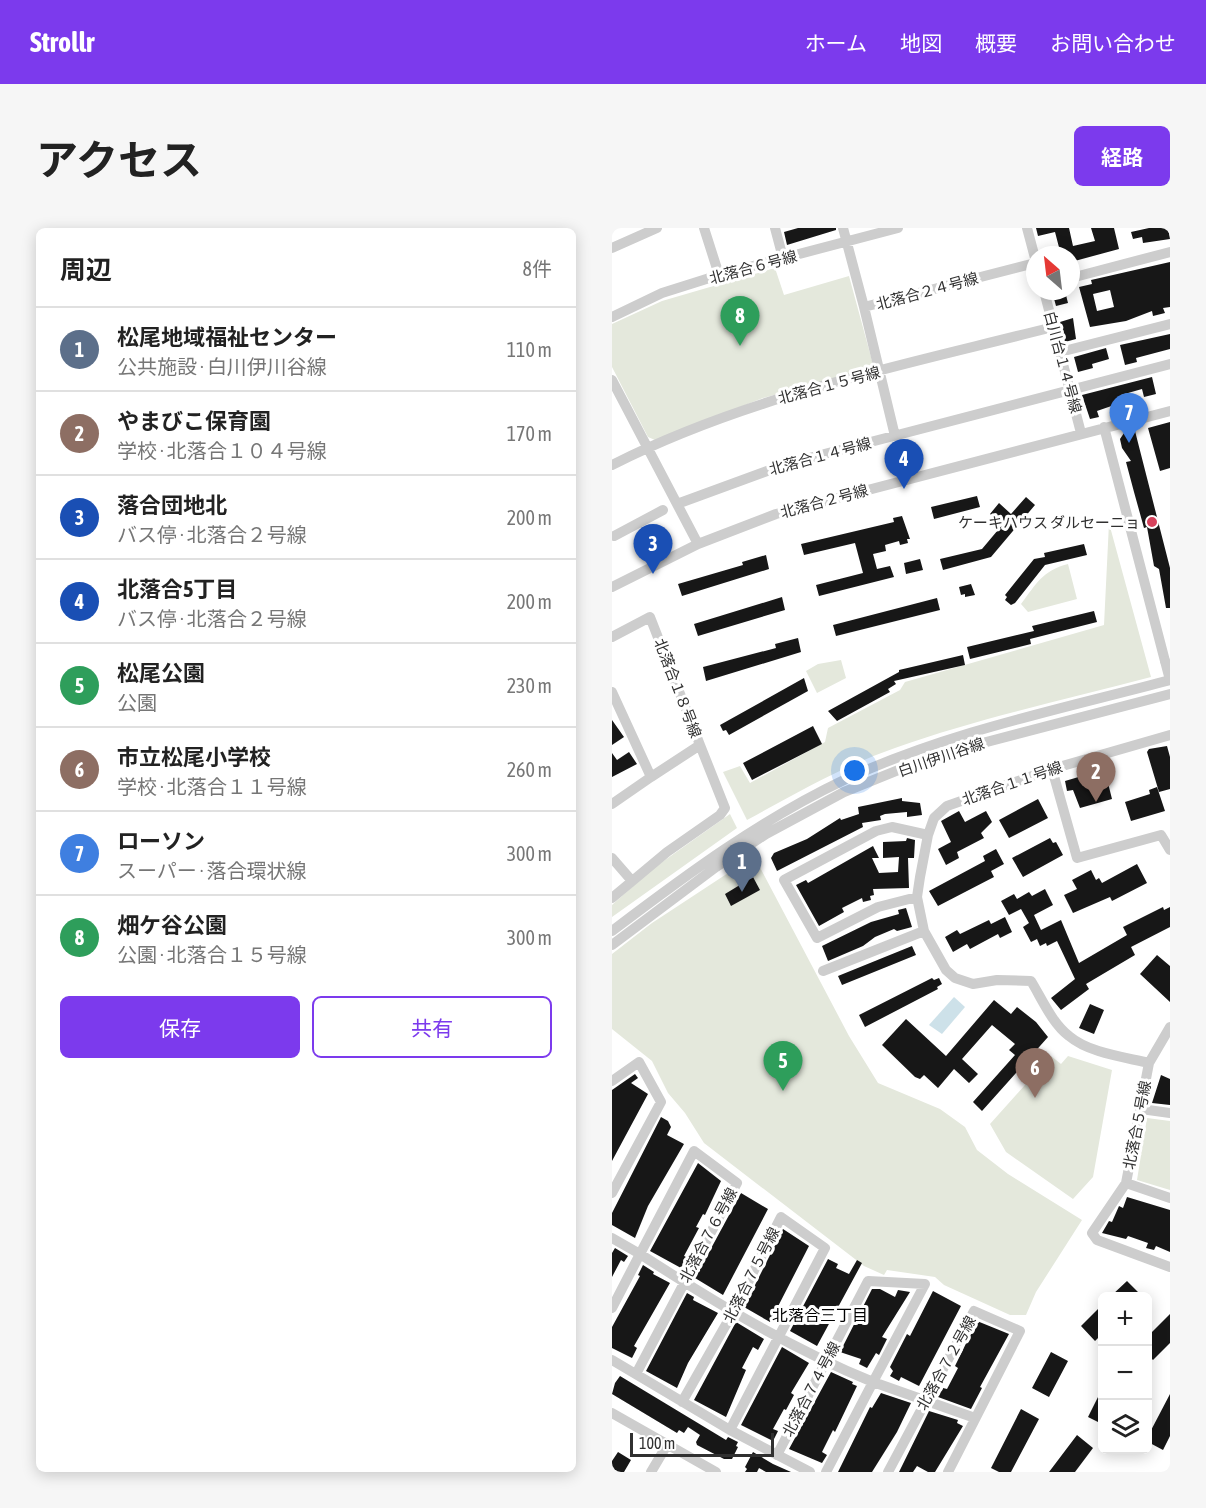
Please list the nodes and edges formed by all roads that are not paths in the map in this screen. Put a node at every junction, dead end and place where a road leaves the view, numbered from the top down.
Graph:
1 (657, 228) edge
2 (704, 228) edge
3 (775, 228) edge
4 (843, 228) edge
5 (898, 228) edge
6 (1027, 228) edge
7 (847, 241) junction
8 (1032, 246) edge
9 (612, 248) edge
10 (1170, 252) edge
11 (783, 258) junction
12 (1026, 265) edge
13 (719, 275) junction
14 (1080, 276) edge
15 (1046, 300) edge
16 (864, 307) junction
17 (612, 317) edge
18 (1170, 324) edge
19 (1053, 327) junction
20 (1060, 352) junction
21 (1170, 364) edge
22 (880, 372) junction
23 (612, 380) edge
24 (1070, 389) junction
25 (1170, 411) edge
26 (1104, 428) junction
27 (1081, 433) junction
28 (896, 436) junction
29 (647, 448) junction
30 (612, 465) edge
31 (677, 504) junction
32 (663, 510) dead end
33 (613, 535) edge
34 (698, 544) junction
35 (612, 586) edge
36 (612, 637) edge
37 (1170, 680) edge
38 (612, 692) edge
39 (1170, 694) edge
40 (616, 714) edge
41 (1170, 735) edge
42 (700, 745) junction
43 (1052, 769) junction
44 (651, 777) junction
45 (612, 804) edge
46 (928, 835) junction
47 (1170, 850) edge
48 (612, 858) edge
49 (632, 881) junction
50 (917, 897) junction
51 (612, 898) edge
52 (612, 931) edge
53 (924, 931) junction
54 (612, 945) edge
55 (823, 971) dead end
56 (1170, 1027) edge
57 (1149, 1063) junction
58 (612, 1081) edge
59 (1141, 1109) junction
60 (1170, 1113) edge
61 (1126, 1183) junction
62 (612, 1193) edge
63 (1170, 1198) edge
64 (612, 1238) edge
65 (640, 1254) junction
66 (1170, 1267) edge
67 (683, 1282) junction
68 (612, 1308) edge
69 (732, 1314) junction
70 (778, 1338) junction
71 (612, 1360) edge
72 (825, 1362) junction
73 (636, 1374) junction
74 (873, 1382) junction
75 (926, 1400) junction
76 (682, 1402) junction
77 (612, 1413) edge
78 (975, 1418) junction
79 (730, 1430) junction
80 (667, 1445) junction
81 (777, 1455) junction
82 (651, 1472) edge
83 (716, 1472) edge
84 (810, 1472) edge
85 (826, 1472) edge
86 (888, 1472) edge
87 (948, 1472) edge

1 - 9 street
2 - 13 street
3 - 11 street
4 - 7 street, 北落合２４号線
5 - 7 street, 北落合６号線
6 - 8 street
7 - 11 street, 北落合６号線
7 - 16 street, 北落合２４号線
10 - 14 street
11 - 13 street, 北落合６号線
12 - 16 street, 北落合２４号線
13 - 17 street, 北落合６号線
15 - 19 street, 白川台１４号線
16 - 22 street
18 - 20 street
19 - 20 street, 白川台１４号線
19 - 22 street, 北落合１５号線
20 - 24 street, 白川台１４号線
21 - 24 street, 北落合１４号線
22 - 28 street
22 - 29 street, 北落合１５号線
23 - 29 street
24 - 27 street, 白川台１４号線
24 - 28 street, 北落合１４号線
25 - 26 street, 北落合２号線
26 - 27 street, 北落合２号線
26 - 37 street, bridge
27 - 34 street, 北落合２号線
28 - 31 street, 北落合１４号線
29 - 30 street, 北落合１５号線
29 - 31 street
31 - 34 street
32 - 33 street
34 - 35 street, 北落合２号線
36 - 42 street, 北落合１８号線
37 - 52 street, 白川伊川谷線
38 - 40 street
39 - 54 street, 白川伊川谷線
40 - 44 street
41 - 43 street, 北落合１１号線
42 - 44 street, 北落合１８号線
42 - 49 street
43 - 46 street, 北落合１１号線
43 - 47 street
44 - 45 street, 北落合１８号線
46 - 50 street, 北落合１１号線
46 - 50 street
48 - 49 street
49 - 51 street
50 - 53 street, 北落合１１号線
53 - 55 street
53 - 57 street, 北落合１１号線
56 - 57 street, 北落合５号線
57 - 59 street, 北落合５号線
58 - 62 street
59 - 60 street
59 - 61 street, 北落合５号線
61 - 63 street, 北落合５号線
61 - 66 street
64 - 65 street
65 - 67 street
65 - 67 street, 北落合７６号線
65 - 68 street
67 - 69 street
67 - 73 street, 北落合７６号線
69 - 70 street
69 - 70 street, 北落合７５号線
69 - 76 street, 北落合７５号線
70 - 72 street
70 - 79 street, 北落合７５号線
71 - 73 street
72 - 74 street
72 - 74 street, 北落合７４号線
72 - 81 street, 北落合７４号線
73 - 76 street
74 - 75 street
74 - 85 street
75 - 78 street
75 - 78 street, 北落合７２号線
75 - 86 street, 北落合７２号線
76 - 79 street
77 - 80 street
78 - 87 street, 北落合７２号線
79 - 81 street
80 - 82 street
80 - 83 street
81 - 84 street

